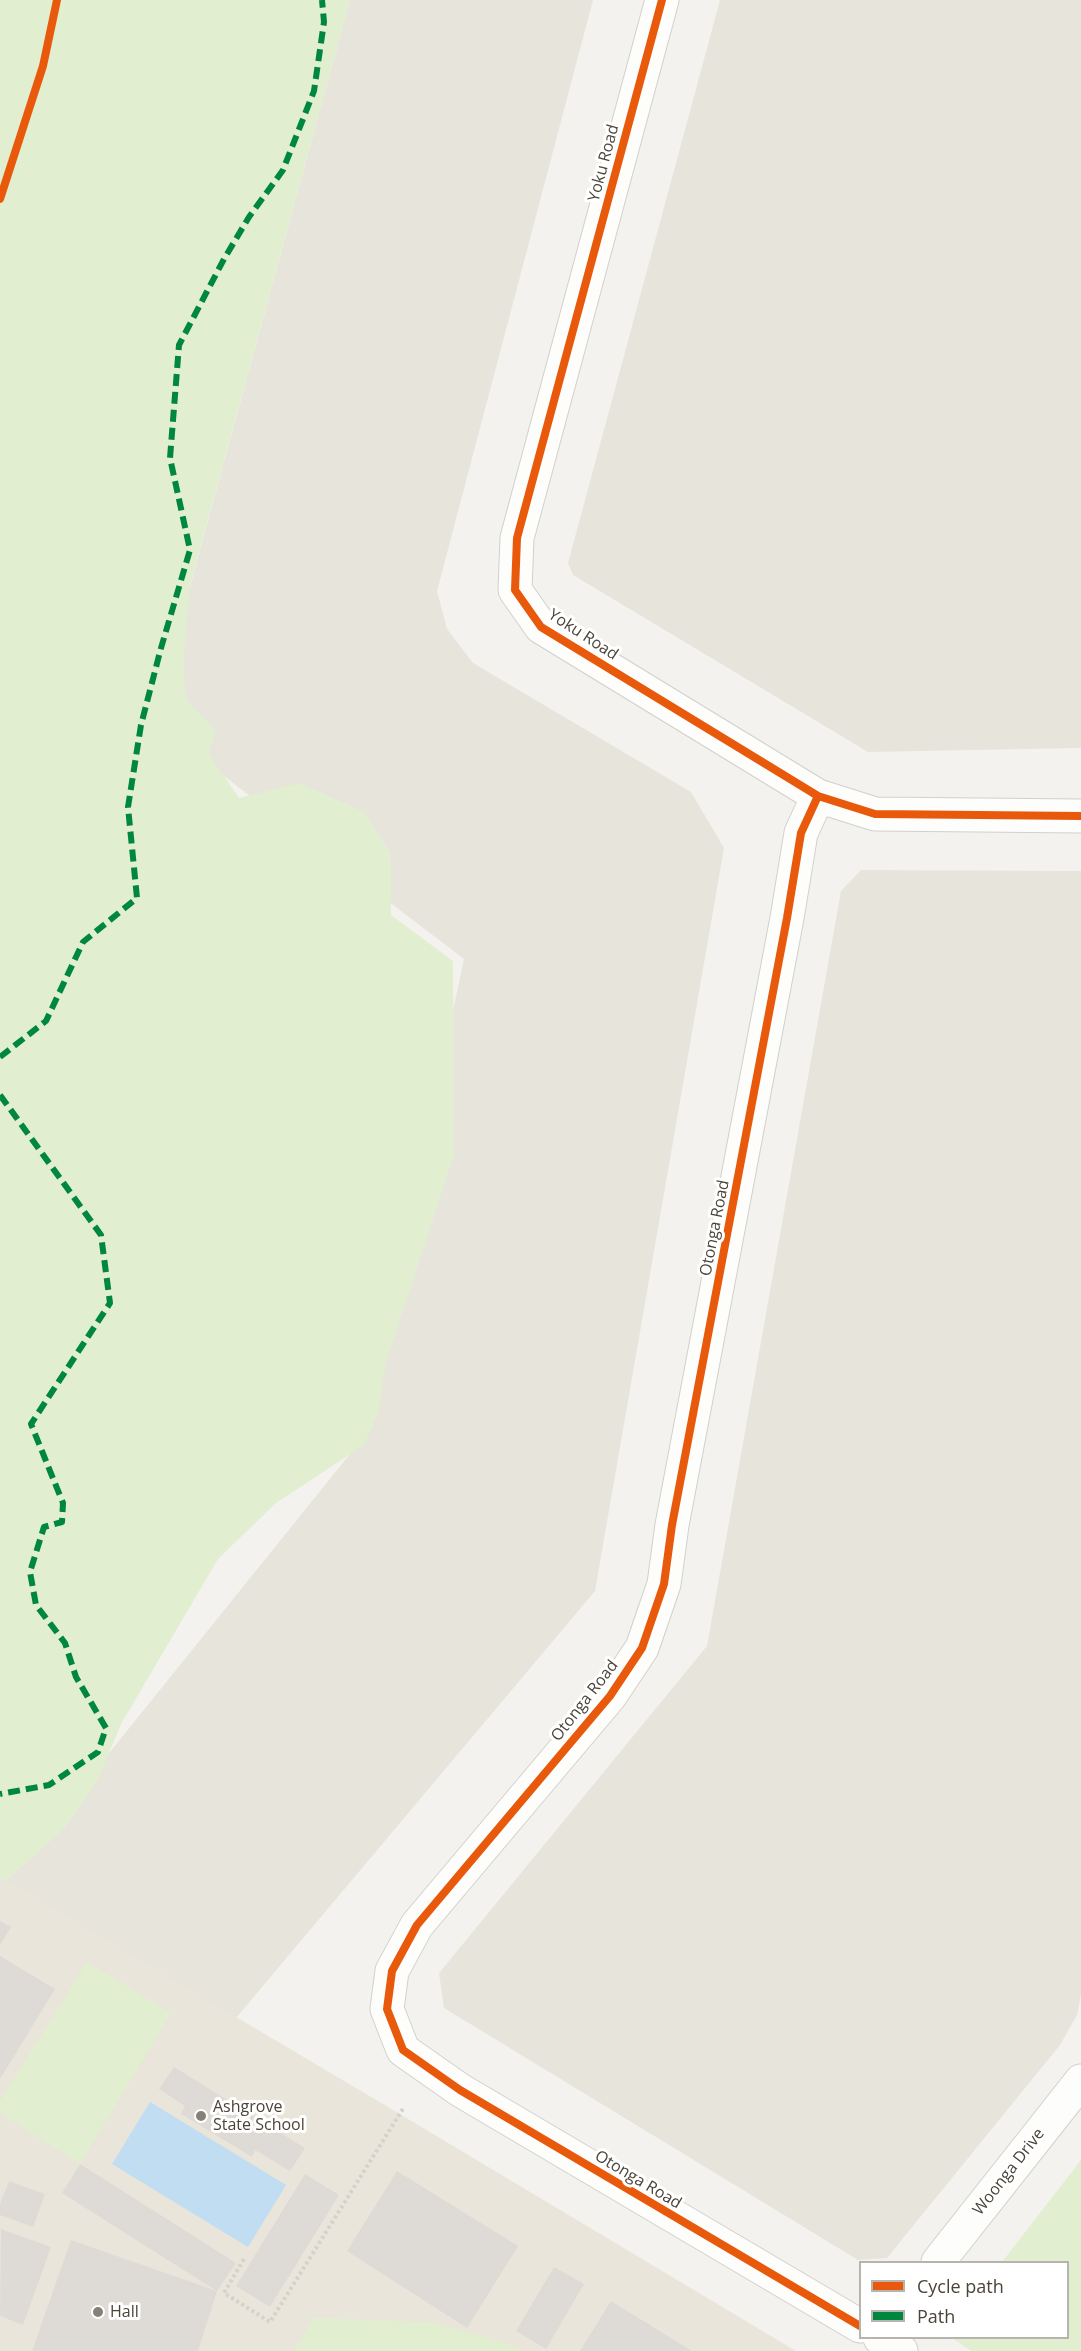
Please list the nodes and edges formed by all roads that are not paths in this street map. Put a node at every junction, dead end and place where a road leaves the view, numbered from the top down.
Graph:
1 (662, 0) edge
2 (818, 796) junction
3 (1081, 816) edge
4 (1081, 2081) edge
5 (939, 2261) edge
6 (859, 2325) edge
7 (883, 2339) edge
8 (901, 2351) edge

1 - 2 street, Yoku Road
2 - 3 street, Yoku Road
2 - 6 street, Otonga Road
4 - 5 street, Woonga Drive
7 - 8 street

